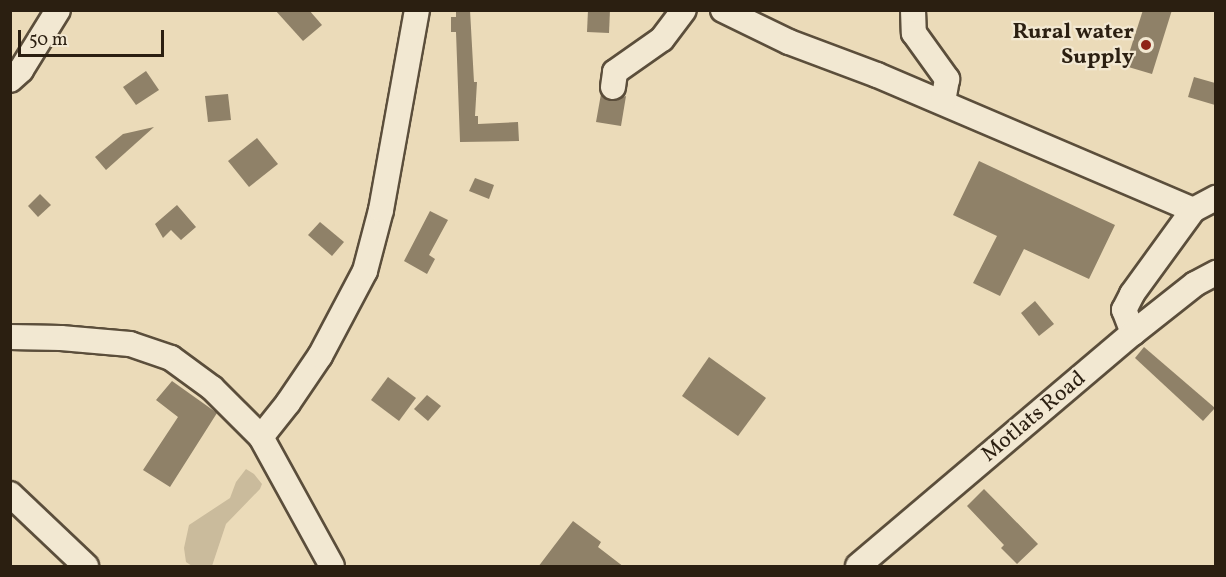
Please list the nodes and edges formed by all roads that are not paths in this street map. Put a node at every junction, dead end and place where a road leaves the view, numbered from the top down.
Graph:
1 (58, 10) edge
2 (417, 10) edge
3 (684, 10) edge
4 (723, 10) edge
5 (913, 10) edge
6 (10, 80) edge
7 (613, 87) dead end
8 (943, 102) junction
9 (1215, 198) edge
10 (1193, 210) junction
11 (1215, 273) edge
12 (1133, 333) junction
13 (11, 338) edge
14 (261, 437) junction
15 (10, 494) edge
16 (86, 567) edge
17 (332, 567) edge
18 (858, 567) edge

1 - 6 street
2 - 14 street
3 - 7 street
4 - 8 street
5 - 8 street
8 - 10 street
9 - 10 street
10 - 12 street
11 - 12 street, Motlats Road
12 - 18 street, Motlats Road
13 - 14 street
14 - 17 street
15 - 16 street

